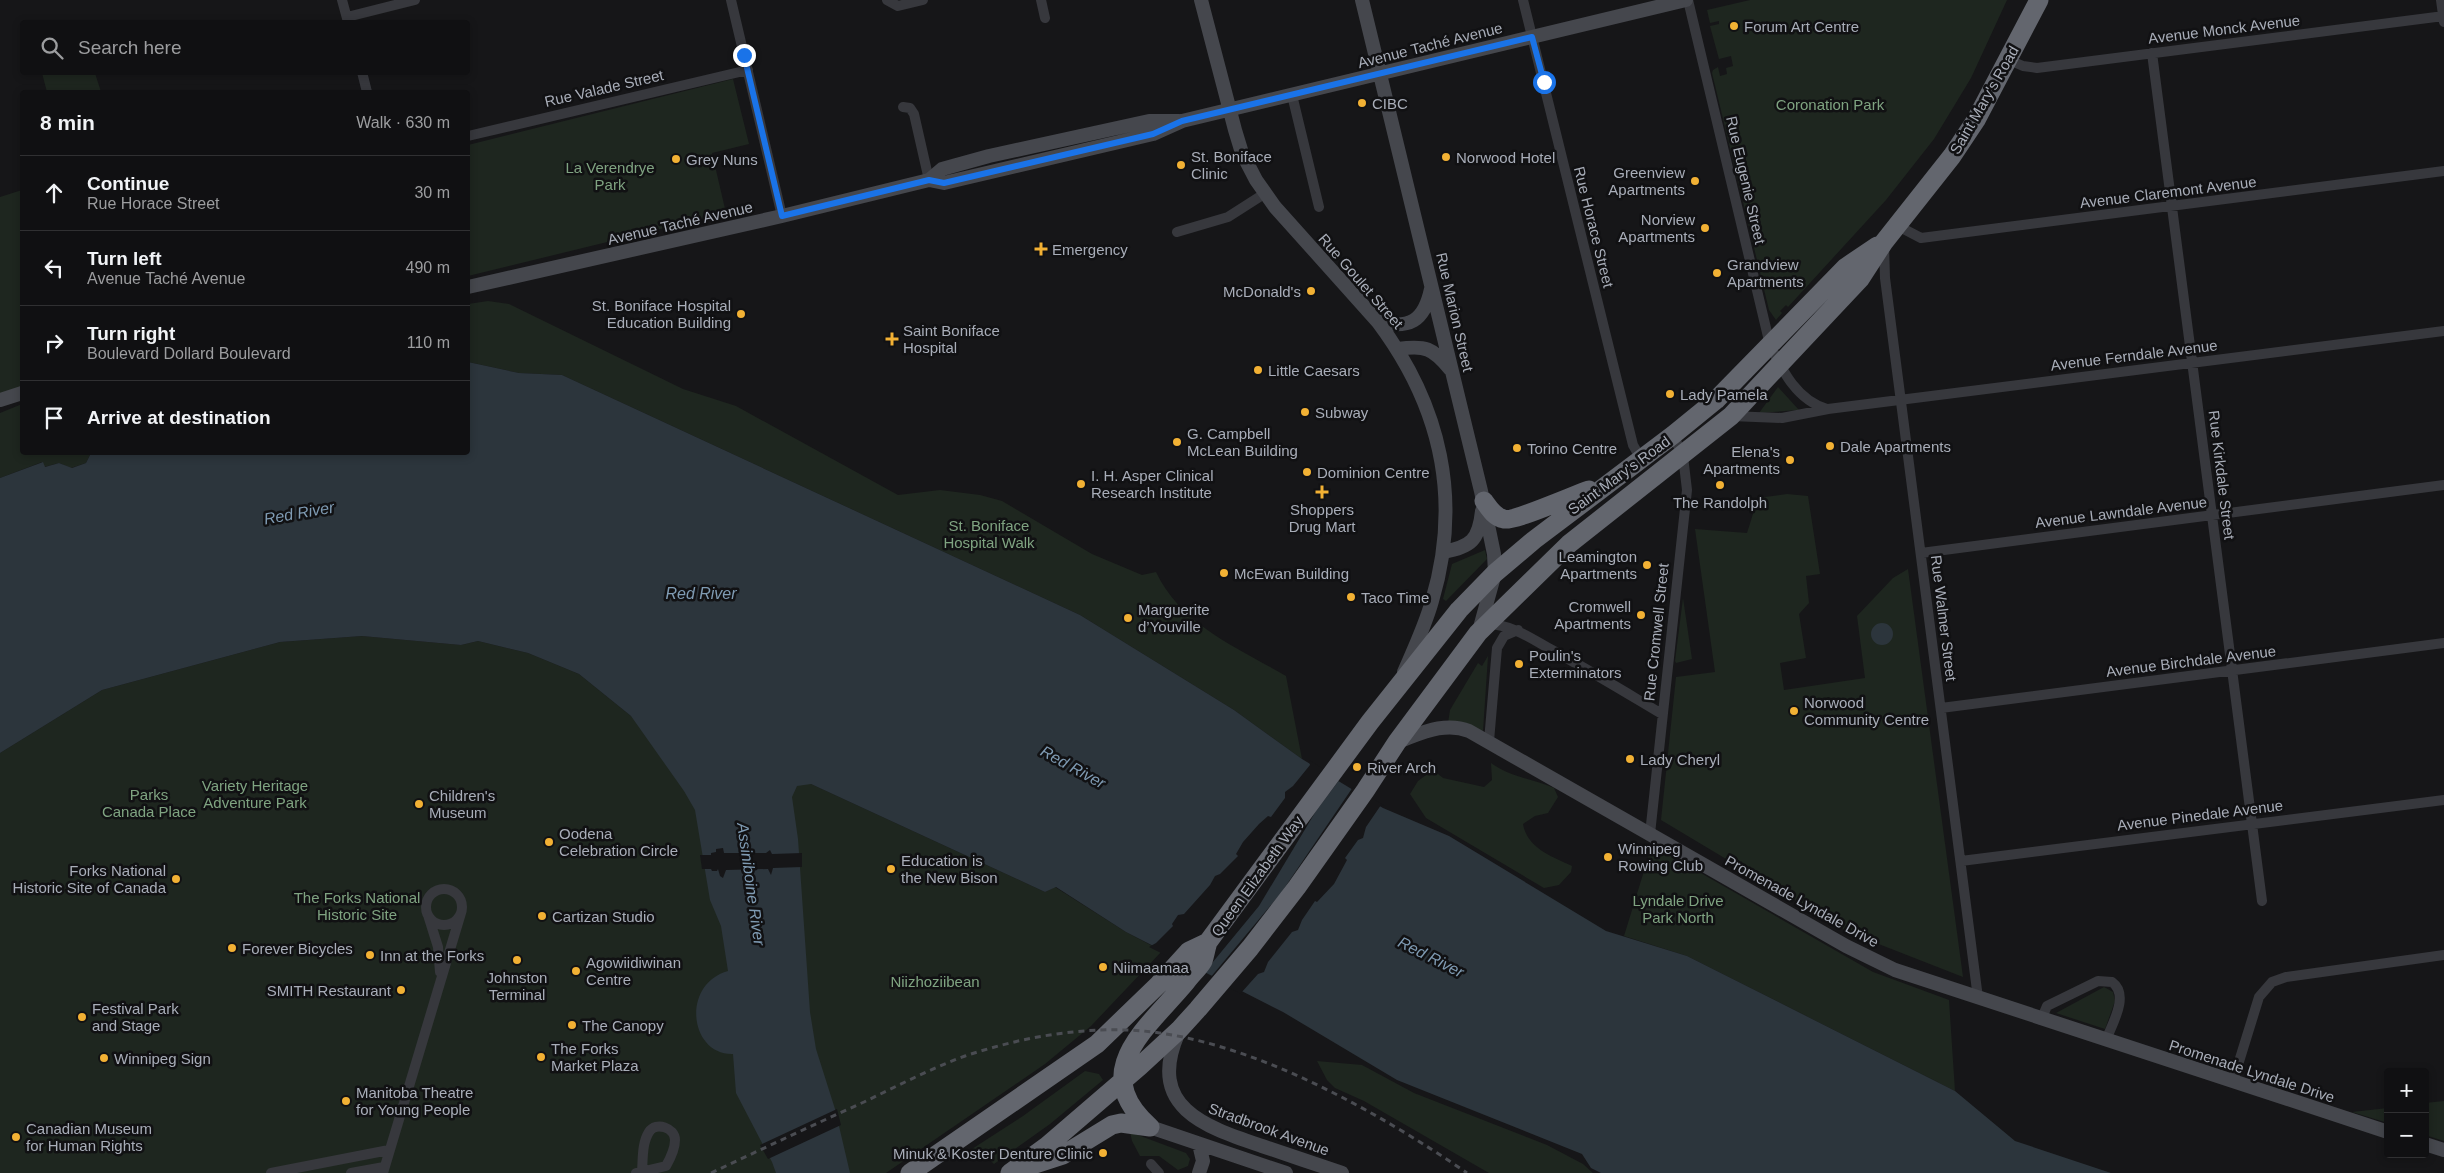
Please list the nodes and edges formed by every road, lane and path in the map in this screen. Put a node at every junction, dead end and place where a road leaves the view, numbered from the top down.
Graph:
1 (342, 0) edge
2 (415, 0) edge
3 (731, 0) edge
4 (923, 0) edge
5 (1040, 0) edge
6 (1200, 0) edge
7 (1362, 0) edge
8 (1524, 0) edge
9 (1687, 0) edge
10 (2039, 0) edge
11 (2441, 0) edge
12 (889, 2) edge
13 (1045, 18) dead end
14 (2444, 19) edge
15 (347, 20) edge
16 (1532, 37) junction
17 (2152, 53) junction
18 (2009, 60) junction
19 (748, 70) junction
20 (1380, 73) junction
21 (363, 75) edge
22 (366, 90) edge
23 (1292, 95) junction
24 (903, 107) dead end
25 (1229, 111) junction
26 (1182, 121) junction
27 (470, 136) edge
28 (1062, 140) junction
29 (1066, 155) junction
30 (2444, 171) edge
31 (929, 180) junction
32 (1264, 194) junction
33 (1319, 207) dead end
34 (2172, 208) junction
35 (782, 216) junction
36 (1898, 226) junction
37 (1177, 232) dead end
38 (1884, 242) junction
39 (470, 287) edge
40 (1432, 287) junction
41 (1378, 322) junction
42 (2444, 330) edge
43 (1770, 345) junction
44 (1398, 349) junction
45 (2192, 363) junction
46 (1780, 365) junction
47 (1452, 372) junction
48 (20, 394) edge
49 (0, 400) edge
50 (1901, 400) junction
51 (1828, 409) junction
52 (1731, 416) junction
53 (1673, 435) junction
54 (1683, 456) junction
55 (1641, 459) junction
56 (1605, 485) junction
57 (2444, 485) edge
58 (1484, 501) junction
59 (1568, 512) junction
60 (2212, 515) junction
61 (1568, 544) junction
62 (1443, 552) junction
63 (1921, 553) junction
64 (1495, 573) junction
65 (1483, 628) junction
66 (1518, 630) junction
67 (2444, 643) edge
68 (2232, 671) junction
69 (1401, 682) junction
70 (1941, 708) junction
71 (1662, 714) junction
72 (1370, 722) joint
73 (1489, 741) junction
74 (1397, 742) junction
75 (2444, 800) edge
76 (2252, 823) junction
77 (1650, 834) junction
78 (1961, 861) junction
79 (2262, 901) dead end
80 (427, 912) junction
81 (461, 913) junction
82 (1208, 942) junction
83 (2444, 956) edge
84 (440, 981) junction
85 (1978, 998) junction
86 (2042, 1020) junction
87 (1179, 1030) junction
88 (2106, 1040) junction
89 (1123, 1080) junction
90 (2233, 1081) junction
91 (1150, 1127) junction
92 (2384, 1131) edge
93 (1199, 1144) junction
94 (2429, 1145) edge
95 (389, 1150) junction
96 (2444, 1150) edge
97 (1152, 1164) dead end
98 (384, 1170) edge
99 (668, 1170) edge
100 (639, 1172) edge
101 (271, 1173) edge
102 (350, 1173) edge
103 (910, 1173) edge
104 (1011, 1173) edge
105 (1159, 1173) edge
106 (1199, 1173) edge
107 (1286, 1173) edge
108 (1342, 1173) edge

1 - 15 street
2 - 15 street
3 - 19 street
4 - 12 street
5 - 13 street
6 - 25 street, Rue Goulet Street
7 - 20 street, Rue Marion Street
8 - 16 street, Rue Horace Street
9 - 16 street, Avenue Taché Avenue
9 - 43 street, Rue Eugenie Street
10 - 18 highway, Saint Mary's Road
11 - 14 street
14 - 17 street, Avenue Monck Avenue
16 - 20 street, Avenue Taché Avenue
16 - 55 street, Rue Horace Street
17 - 18 street, Avenue Monck Avenue
17 - 34 street, Rue Kirkdale Street
18 - 36 highway, Saint Mary's Road
19 - 27 street, Rue Valade Street
19 - 35 street
20 - 23 street, Avenue Taché Avenue
20 - 40 street, Rue Marion Street
21 - 22 street
23 - 25 street, Avenue Taché Avenue
23 - 33 street
24 - 31 street
25 - 26 street, Avenue Taché Avenue
25 - 32 street, Rue Goulet Street
26 - 28 street, Avenue Taché Avenue
26 - 29 street, Avenue Taché Avenue
28 - 29 street
28 - 31 street, Avenue Taché Avenue
29 - 31 street, Avenue Taché Avenue
30 - 34 street, Avenue Claremont Avenue
31 - 35 street, Avenue Taché Avenue
32 - 37 street
32 - 41 street, Rue Goulet Street
34 - 36 street, Avenue Claremont Avenue
34 - 45 street, Rue Kirkdale Street
35 - 39 street, Avenue Taché Avenue
36 - 38 highway, Saint Mary's Road
38 - 43 highway, Saint Mary's Road
38 - 46 highway, Saint Mary's Road
38 - 50 street, Rue Walmer Street
40 - 41 street
40 - 47 street, Rue Marion Street
41 - 44 street, Rue Goulet Street
42 - 45 street, Avenue Ferndale Avenue
43 - 46 street, Rue Eugenie Street
43 - 53 highway, Saint Mary's Road
44 - 47 street
44 - 62 street, Rue Goulet Street
45 - 50 street, Avenue Ferndale Avenue
45 - 60 street, Rue Kirkdale Street
46 - 51 street
46 - 52 highway, Saint Mary's Road
47 - 58 street, Rue Marion Street
48 - 49 street
50 - 51 street, Avenue Ferndale Avenue
50 - 63 street, Rue Walmer Street
51 - 52 street, Avenue Ferndale Avenue
52 - 54 highway, Saint Mary's Road
53 - 54 street, Rue Cromwell Street
53 - 55 highway, Saint Mary's Road
54 - 61 highway, Saint Mary's Road
54 - 71 street, Rue Cromwell Street
55 - 56 highway, Saint Mary's Road
56 - 58 highway
56 - 59 highway, Saint Mary's Road
57 - 60 street, Avenue Lawndale Avenue
58 - 62 street
58 - 64 street, Rue Marion Street
59 - 61 highway
59 - 64 highway, Saint Mary's Road
60 - 63 street, Avenue Lawndale Avenue
60 - 68 street, Rue Kirkdale Street
61 - 65 highway, Saint Mary's Road
62 - 69 street, Rue Goulet Street
63 - 70 street, Rue Walmer Street
64 - 65 street, Rue Marion Street
64 - 69 highway, Saint Mary's Road
65 - 66 street
65 - 74 highway, Saint Mary's Road
66 - 71 street
66 - 73 street
67 - 68 street, Avenue Birchdale Avenue
68 - 70 street, Avenue Birchdale Avenue
68 - 76 street, Rue Kirkdale Street
69 - 72 highway, Saint Mary's Road
70 - 78 street, Rue Walmer Street
71 - 77 street, Rue Cromwell Street
72 - 82 highway, Queen Elizabeth Way
73 - 74 street, Promenade Lyndale Drive
73 - 77 street, Promenade Lyndale Drive
74 - 87 highway
75 - 76 street, Avenue Pinedale Avenue
76 - 78 street, Avenue Pinedale Avenue
76 - 79 street, Rue Kirkdale Street
77 - 85 street, Promenade Lyndale Drive
78 - 85 street, Rue Walmer Street
80 - 81 street
80 - 81 street
80 - 84 street
81 - 84 street
82 - 89 highway
82 - 103 highway, Queen Elizabeth Way
83 - 90 street
84 - 95 street
85 - 86 street, Promenade Lyndale Drive
86 - 88 street, Promenade Lyndale Drive
86 - 88 street
87 - 89 highway
87 - 108 street, Stradbrook Avenue
88 - 90 street, Promenade Lyndale Drive
89 - 91 highway
89 - 104 highway
90 - 92 street, Promenade Lyndale Drive
91 - 93 street
91 - 104 highway
93 - 106 street
93 - 107 street
94 - 96 street
95 - 98 street
95 - 101 street
97 - 105 street
98 - 102 street
99 - 100 street
99 - 100 street

